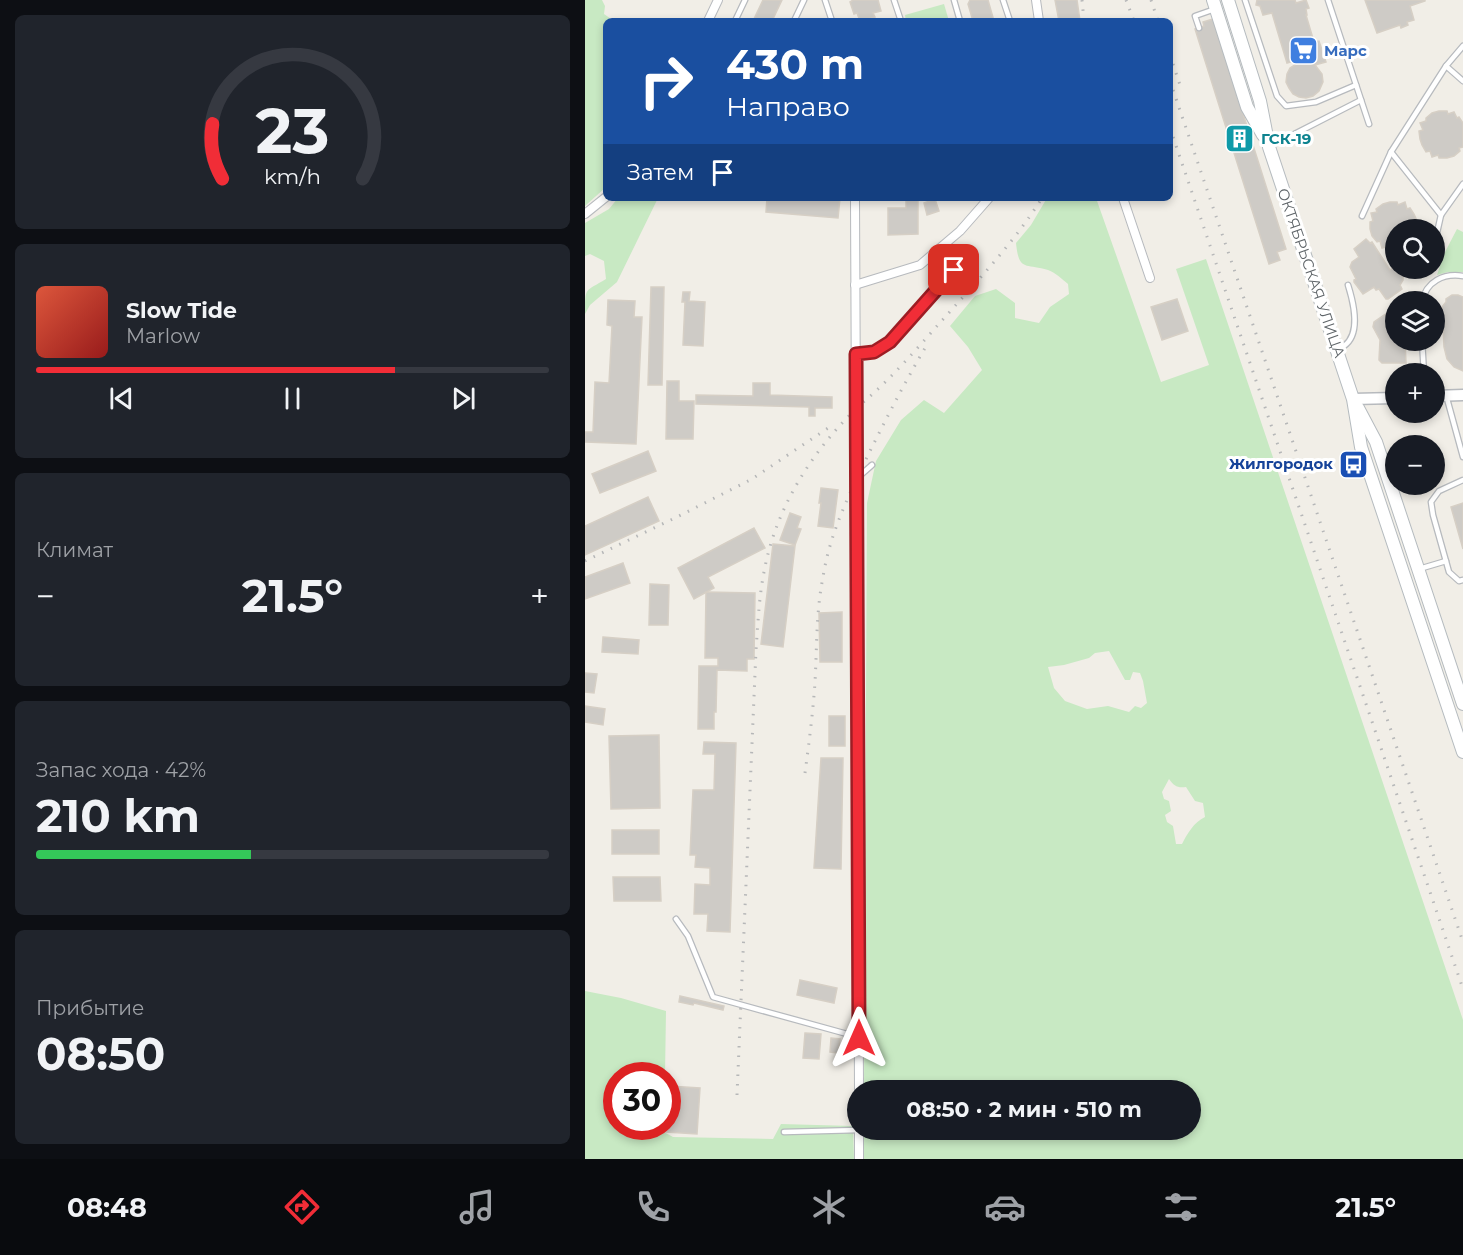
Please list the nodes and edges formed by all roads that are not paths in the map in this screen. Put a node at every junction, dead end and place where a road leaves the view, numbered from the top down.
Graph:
1 (718, 0) edge
2 (745, 0) edge
3 (804, 0) edge
4 (825, 0) edge
5 (894, 0) edge
6 (954, 0) edge
7 (1003, 0) edge
8 (1036, 0) edge
9 (1227, 0) edge
10 (1245, 0) edge
11 (1328, 0) edge
12 (1214, 4) edge
13 (709, 18) edge
14 (736, 18) edge
15 (795, 18) edge
16 (831, 18) edge
17 (900, 18) edge
18 (959, 18) edge
19 (1009, 18) edge
20 (1039, 18) edge
21 (1199, 28) dead end
22 (1463, 46) edge
23 (1446, 66) junction
24 (1463, 81) edge
25 (1356, 85) junction
26 (1361, 100) junction
27 (1369, 124) dead end
28 (1269, 147) junction
29 (1391, 152) junction
30 (1463, 184) edge
31 (603, 199) edge
32 (855, 201) edge
33 (986, 201) edge
34 (1124, 201) edge
35 (585, 214) edge
36 (1441, 215) junction
37 (1362, 216) dead end
38 (1440, 219) edge
39 (971, 249) dead end
40 (1463, 276) edge
41 (1150, 278) dead end
42 (855, 285) junction
43 (1348, 285) dead end
44 (1425, 291) edge
45 (1337, 349) junction
46 (856, 354) junction
47 (1463, 395) edge
48 (1446, 396) joint
49 (1385, 398) edge
50 (1353, 399) junction
51 (1462, 449) edge
52 (1463, 457) edge
53 (872, 465) dead end
54 (857, 479) junction
55 (1463, 480) edge
56 (1446, 561) junction
57 (1418, 569) junction
58 (1463, 580) edge
59 (1463, 704) edge
60 (1463, 752) edge
61 (676, 919) dead end
62 (859, 1038) junction
63 (859, 1080) edge
64 (847, 1130) edge
65 (784, 1132) dead end
66 (859, 1140) edge
67 (859, 1159) edge

1 - 13 street
2 - 14 lane
3 - 15 lane
4 - 16 lane
5 - 17 lane
6 - 18 lane
7 - 19 lane
8 - 20 street
9 - 28 main road, ОКТЯБРЬСКАЯ УЛИЦА
10 - 25 lane
11 - 25 lane
12 - 21 lane
12 - 28 main road, ОКТЯБРЬСКАЯ УЛИЦА
22 - 23 lane
23 - 24 lane
23 - 29 lane
25 - 26 lane
26 - 27 lane
26 - 28 lane
28 - 45 main road, ОКТЯБРЬСКАЯ УЛИЦА
29 - 36 lane
29 - 37 lane
30 - 36 lane
31 - 35 street
32 - 42 street
33 - 42 street
34 - 41 street
36 - 38 lane
39 - 46 lane
40 - 44 lane
42 - 46 street
43 - 45 lane
45 - 50 main road, ОКТЯБРЬСКАЯ УЛИЦА
46 - 54 street
47 - 48 street
48 - 51 lane
49 - 50 street
50 - 57 main road
50 - 60 main road
51 - 52 lane
53 - 54 lane
54 - 62 street
55 - 56 lane
56 - 57 lane
56 - 58 lane
57 - 59 main road
61 - 62 lane
62 - 63 street
64 - 65 lane
66 - 67 street

